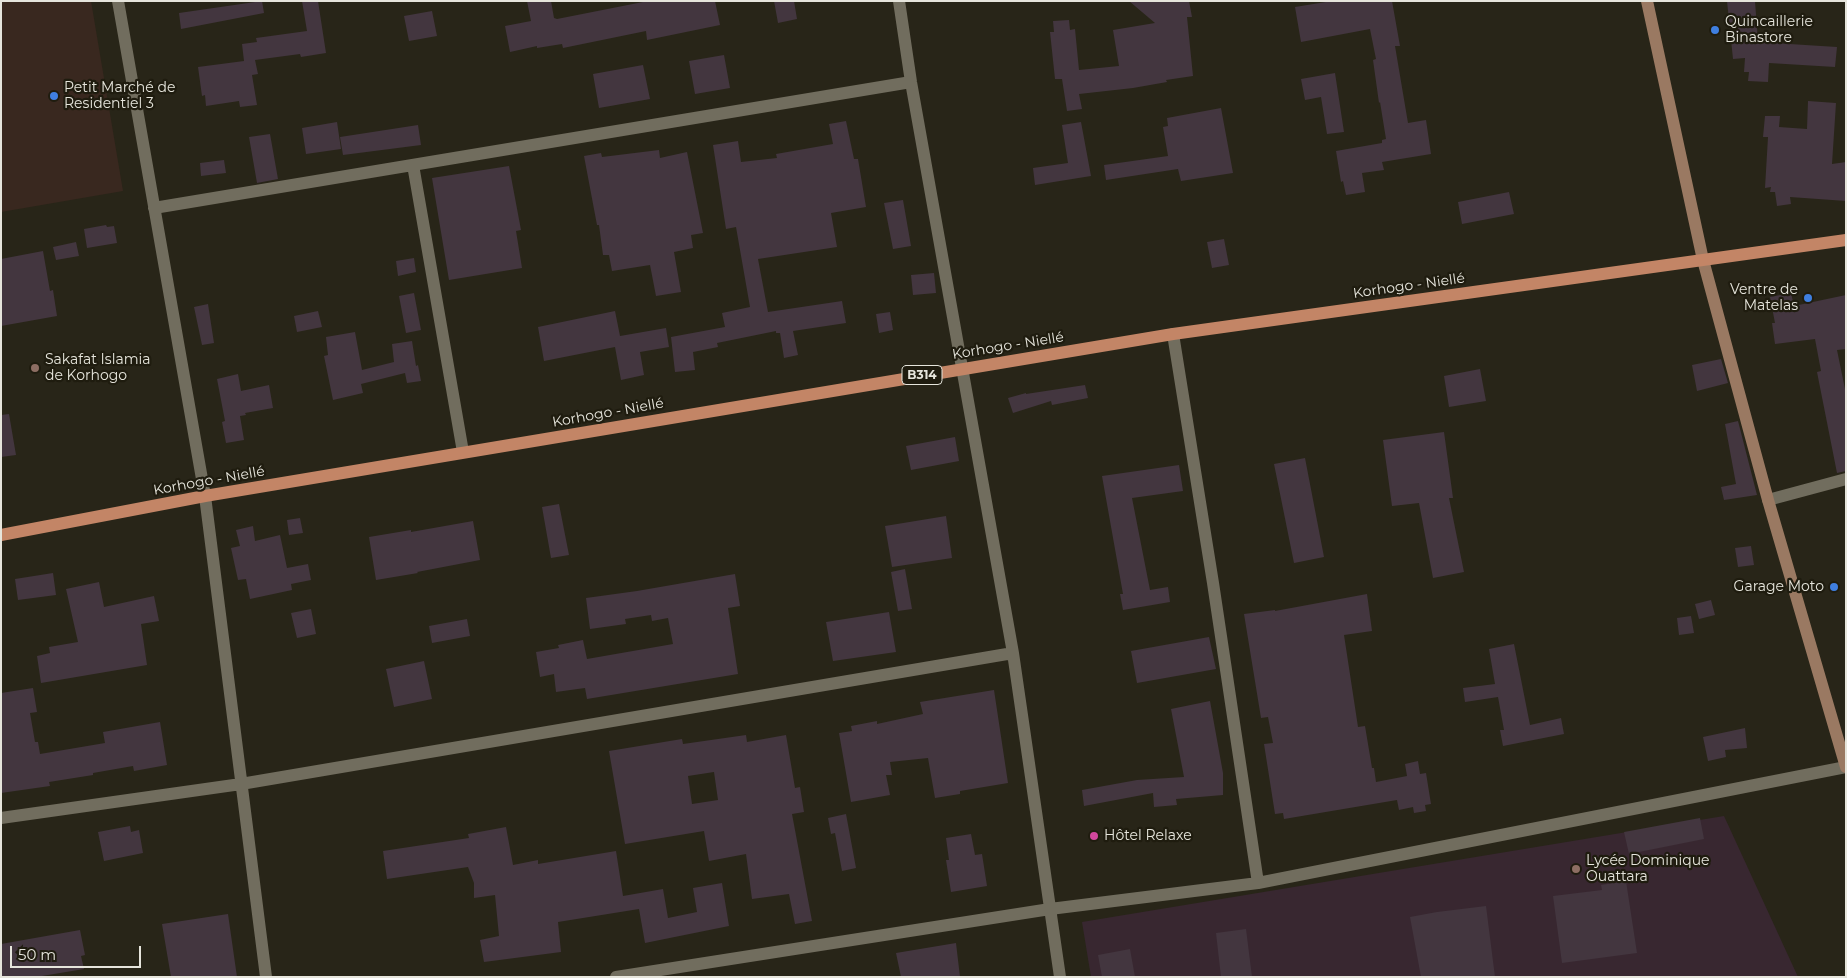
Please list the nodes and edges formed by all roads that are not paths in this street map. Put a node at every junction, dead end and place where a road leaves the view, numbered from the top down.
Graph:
1 (118, 1) edge
2 (899, 1) edge
3 (1648, 1) edge
4 (911, 82) junction
5 (413, 165) junction
6 (154, 208) junction
7 (1846, 240) edge
8 (1703, 260) junction
9 (1173, 334) junction
10 (963, 368) junction
11 (464, 452) junction
12 (1846, 479) edge
13 (204, 496) junction
14 (1768, 500) junction
15 (1, 534) edge
16 (1013, 653) junction
17 (1846, 767) edge
18 (241, 784) junction
19 (1, 818) edge
20 (1258, 883) junction
21 (1050, 909) junction
22 (266, 977) edge
23 (616, 977) edge
24 (1060, 977) edge

1 - 6 street
2 - 4 street
3 - 8 street
4 - 5 street
4 - 10 street
5 - 6 street
5 - 11 street
6 - 13 street
7 - 8 main road, Korhogo - Niellé / B314
8 - 9 main road, Korhogo - Niellé / B314
8 - 14 street
9 - 10 main road, Korhogo - Niellé / B314
9 - 20 street
10 - 11 main road, Korhogo - Niellé / B314
10 - 16 street
11 - 13 main road, Korhogo - Niellé / B314
12 - 14 street
13 - 15 main road, Korhogo - Niellé / B314
13 - 18 street
14 - 17 street
16 - 18 street
16 - 21 street
17 - 20 street
18 - 19 street
18 - 22 street
20 - 21 street
21 - 23 street
21 - 24 street

